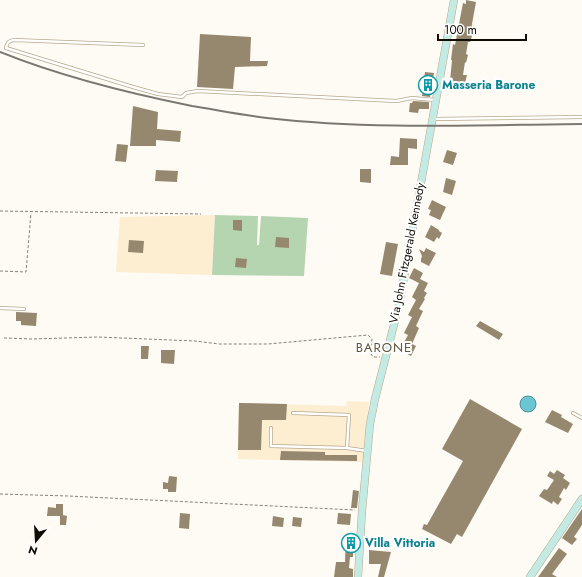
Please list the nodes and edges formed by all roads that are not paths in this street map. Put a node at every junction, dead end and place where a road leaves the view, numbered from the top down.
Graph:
1 (454, 0) edge
2 (143, 45) dead end
3 (436, 100) junction
4 (582, 118) edge
5 (432, 119) junction
6 (0, 308) edge
7 (24, 309) dead end
8 (573, 413) dead end
9 (293, 414) dead end
10 (582, 418) edge
11 (271, 428) dead end
12 (347, 448) junction
13 (368, 451) junction
14 (582, 499) edge
15 (358, 577) edge
16 (530, 577) edge

1 - 3 street, Via John Fitzgerald Kennedy
2 - 3 lane
3 - 5 street, Via John Fitzgerald Kennedy
4 - 5 lane
5 - 13 street, Via John Fitzgerald Kennedy
6 - 7 lane
8 - 10 lane
9 - 12 lane
11 - 12 lane
12 - 13 lane
13 - 15 street, Via John Fitzgerald Kennedy
14 - 16 street

